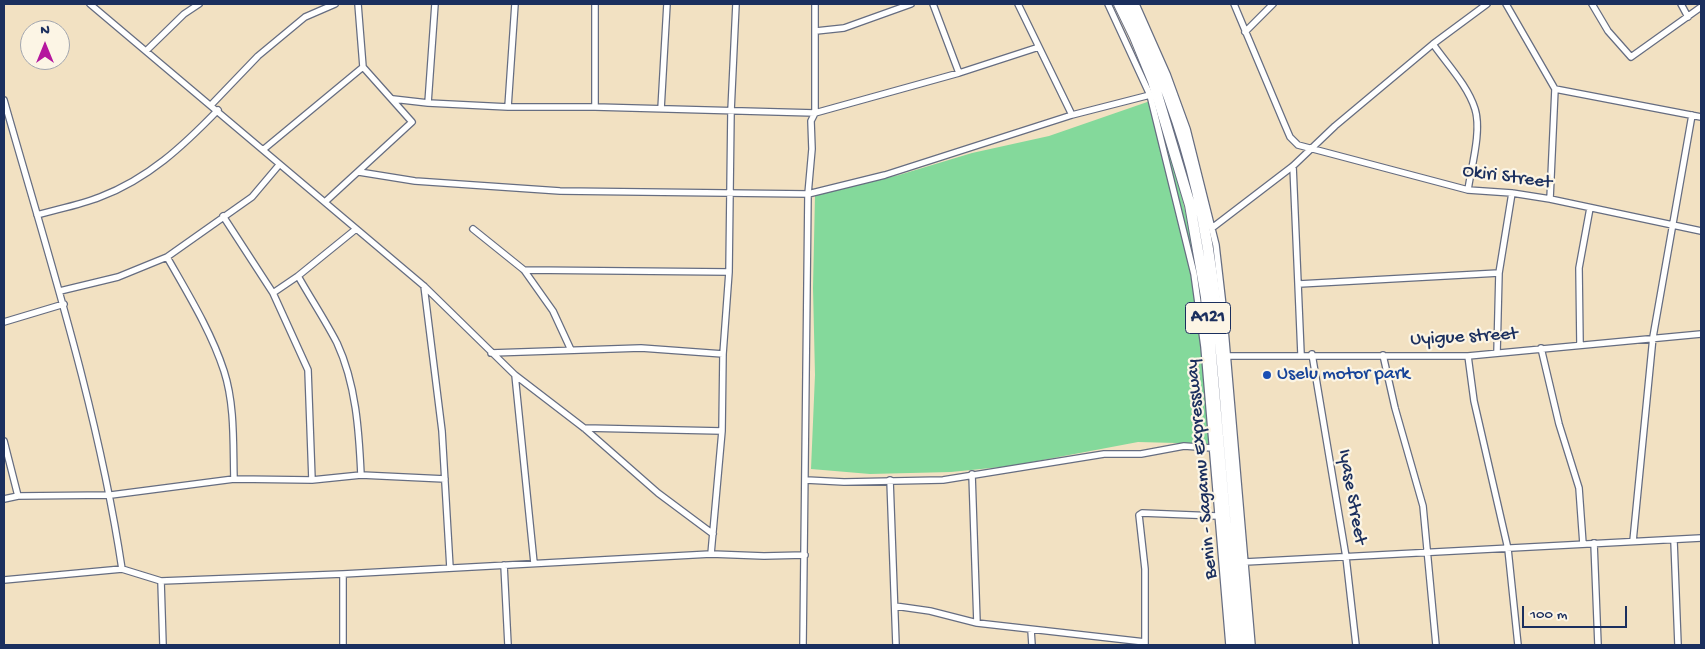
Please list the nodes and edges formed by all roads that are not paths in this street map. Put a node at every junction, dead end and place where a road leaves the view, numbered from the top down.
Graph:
1 (90, 4) edge
2 (199, 4) edge
3 (335, 4) edge
4 (358, 4) edge
5 (435, 4) edge
6 (514, 4) edge
7 (595, 4) edge
8 (667, 4) edge
9 (736, 4) edge
10 (815, 4) edge
11 (911, 4) edge
12 (933, 4) edge
13 (1018, 4) edge
14 (1108, 4) edge
15 (1119, 4) edge
16 (1128, 4) edge
17 (1136, 4) edge
18 (1234, 4) edge
19 (1273, 4) edge
20 (1473, 4) edge
21 (1486, 4) edge
22 (1506, 4) edge
23 (1592, 4) edge
24 (1681, 4) edge
25 (1701, 7) edge
26 (1477, 9) junction
27 (1688, 16) junction
28 (816, 31) junction
29 (1245, 32) junction
30 (1433, 44) junction
31 (1039, 47) junction
32 (146, 51) junction
33 (363, 67) junction
34 (959, 74) junction
35 (1555, 89) junction
36 (1150, 95) junction
37 (393, 99) junction
38 (4, 100) edge
39 (428, 103) junction
40 (211, 105) junction
41 (508, 107) junction
42 (595, 107) junction
43 (661, 109) junction
44 (218, 110) junction
45 (731, 111) junction
46 (815, 113) junction
47 (1072, 115) junction
48 (1692, 115) junction
49 (1701, 117) edge
50 (264, 148) junction
51 (1310, 148) junction
52 (279, 165) junction
53 (1293, 166) junction
54 (359, 172) junction
55 (1468, 190) junction
56 (730, 192) junction
57 (1512, 193) junction
58 (808, 194) junction
59 (1550, 199) junction
60 (326, 201) junction
61 (1590, 208) junction
62 (37, 215) junction
63 (223, 216) junction
64 (1672, 226) junction
65 (1212, 228) junction
66 (473, 229) dead end
67 (356, 230) junction
68 (1701, 231) edge
69 (168, 257) junction
70 (524, 270) junction
71 (729, 272) junction
72 (1500, 273) junction
73 (298, 276) junction
74 (1299, 284) junction
75 (424, 286) junction
76 (60, 291) junction
77 (273, 294) junction
78 (64, 304) junction
79 (4, 322) edge
80 (1701, 334) edge
81 (1653, 337) junction
82 (1580, 344) junction
83 (1541, 348) junction
84 (571, 350) junction
85 (491, 353) junction
86 (1497, 353) junction
87 (723, 354) junction
88 (1301, 354) junction
89 (1312, 354) junction
90 (1383, 355) junction
91 (1228, 356) junction
92 (1468, 356) junction
93 (515, 375) junction
94 (584, 428) junction
95 (722, 431) junction
96 (4, 441) edge
97 (1212, 448) junction
98 (972, 474) junction
99 (361, 476) junction
100 (234, 479) junction
101 (445, 479) junction
102 (312, 480) junction
103 (806, 480) junction
104 (890, 480) junction
105 (111, 495) junction
106 (18, 496) junction
107 (4, 499) edge
108 (1217, 516) junction
109 (713, 534) junction
110 (1701, 538) edge
111 (1674, 540) junction
112 (1633, 541) junction
113 (1594, 543) junction
114 (1583, 544) junction
115 (1508, 549) junction
116 (1427, 552) junction
117 (711, 554) junction
118 (805, 555) junction
119 (1346, 558) junction
120 (1245, 562) junction
121 (534, 563) junction
122 (504, 564) junction
123 (450, 568) junction
124 (122, 569) junction
125 (343, 574) junction
126 (4, 580) edge
127 (161, 580) junction
128 (895, 606) junction
129 (978, 623) junction
130 (1031, 630) junction
131 (1145, 644) edge
132 (163, 645) edge
133 (343, 645) edge
134 (508, 645) edge
135 (803, 645) edge
136 (896, 645) edge
137 (1032, 645) edge
138 (1228, 645) edge
139 (1236, 645) edge
140 (1246, 645) edge
141 (1252, 645) edge
142 (1356, 645) edge
143 (1436, 645) edge
144 (1518, 645) edge
145 (1598, 645) edge
146 (1678, 645) edge

1 - 32 street
2 - 32 street
3 - 40 street
4 - 33 street
5 - 39 street
6 - 41 street
7 - 42 street
8 - 43 street
9 - 45 street
10 - 28 street
11 - 28 street
12 - 34 street
13 - 31 street
14 - 36 street
15 - 139 highway, Benin - Sagamu Expressway / A121
16 - 140 highway, A121
17 - 65 street
18 - 29 street, Okiri Street
19 - 29 street
20 - 26 street
21 - 26 street
22 - 35 street
23 - 27 street
24 - 27 street
25 - 27 street
26 - 30 street
28 - 46 street
29 - 51 street, Okiri Street
30 - 51 street
30 - 55 street
31 - 34 street
31 - 47 street
32 - 40 street
33 - 37 street
33 - 50 street
34 - 46 street
35 - 48 street
35 - 59 street
36 - 47 street
36 - 97 street
37 - 39 street
37 - 54 street
38 - 62 street
39 - 41 street
40 - 44 street
41 - 42 street
42 - 43 street
43 - 45 street
44 - 50 street
44 - 62 street
45 - 46 street
45 - 56 street
46 - 58 street
47 - 58 street
48 - 49 street
48 - 64 street
50 - 52 street
51 - 53 street
51 - 55 street, Okiri Street
52 - 60 street
52 - 63 street
53 - 65 street
53 - 74 street
54 - 56 street
54 - 60 street
55 - 57 street, Okiri Street
56 - 58 street
56 - 71 street
57 - 59 street, Okiri Street
57 - 72 street
58 - 103 street
59 - 61 street, Okiri Street
60 - 67 street
61 - 64 street, Okiri Street
61 - 82 street
62 - 76 street
63 - 69 street
63 - 77 street
64 - 68 street, Okiri Street
64 - 81 street
65 - 91 street
66 - 70 street
67 - 73 street
67 - 75 street
69 - 76 street
69 - 100 street
70 - 71 street
70 - 84 street
71 - 87 street
72 - 74 street
72 - 86 street
73 - 77 street
73 - 99 street
74 - 88 street
75 - 85 street
75 - 101 street
76 - 78 street
77 - 102 street
78 - 79 street
78 - 105 street
80 - 81 street, Uyigue street
81 - 82 street, Uyigue street
81 - 112 street
82 - 83 street, Uyigue street
83 - 86 street, Uyigue street
83 - 114 street
84 - 85 street
84 - 87 street
85 - 93 street
86 - 92 street, Uyigue street
87 - 95 street
88 - 89 street, Uyigue street
88 - 91 street, Uyigue street
89 - 90 street, Uyigue street
89 - 119 street, Iyase Street
90 - 92 street, Uyigue street
90 - 116 street
91 - 120 street
92 - 115 street
93 - 94 street
93 - 121 street
94 - 95 street
94 - 109 street
95 - 109 street
96 - 106 street
97 - 98 street
97 - 108 street
98 - 104 street
98 - 129 street
99 - 101 street
99 - 102 street
100 - 102 street
100 - 105 street
101 - 123 street
103 - 104 street
103 - 118 street
104 - 128 street
105 - 106 street
105 - 124 street
106 - 107 street
108 - 131 street
108 - 138 street
109 - 117 street
110 - 111 street
111 - 112 street
111 - 146 street
112 - 113 street
113 - 114 street
113 - 145 street
114 - 115 street
115 - 116 street
115 - 144 street
116 - 119 street
116 - 143 street
117 - 118 street
117 - 121 street
118 - 135 street
119 - 120 street
119 - 142 street, Iyase Street
120 - 141 street
121 - 122 street
122 - 123 street
122 - 134 street
123 - 125 street
124 - 126 street
124 - 127 street
125 - 127 street
125 - 133 street
127 - 132 street
128 - 129 street
128 - 136 street
129 - 130 street
130 - 131 street
130 - 137 street

